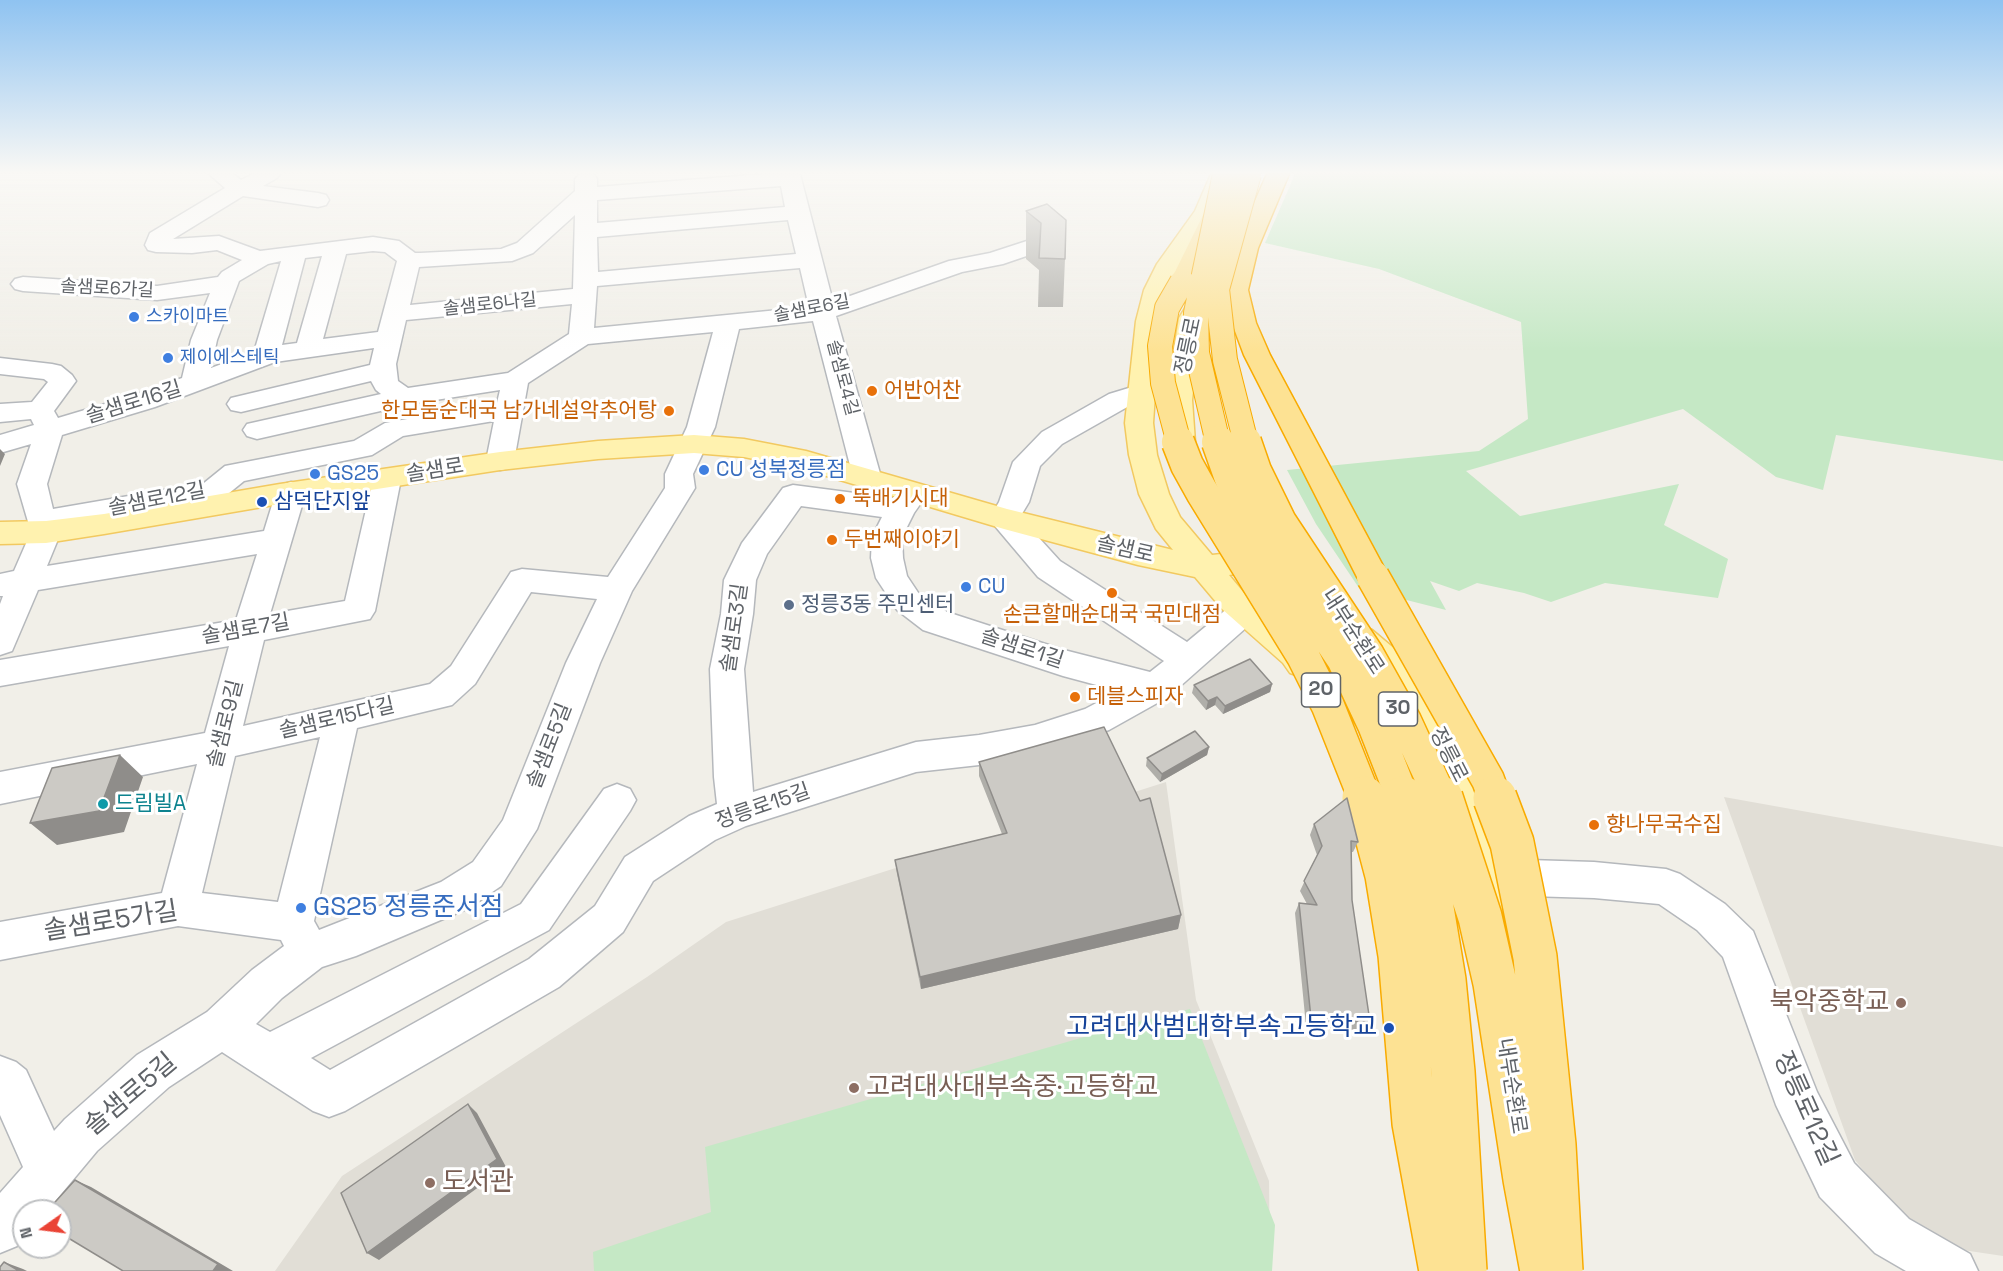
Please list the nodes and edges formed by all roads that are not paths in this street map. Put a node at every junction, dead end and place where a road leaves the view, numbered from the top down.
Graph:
1 (165, 233) edge
2 (539, 233) edge
3 (587, 233) edge
4 (803, 233) edge
5 (1190, 233) edge
6 (1204, 233) edge
7 (1211, 233) edge
8 (1232, 233) edge
9 (1239, 233) edge
10 (1253, 233) edge
11 (1036, 245) edge
12 (336, 248) junction
13 (295, 252) junction
14 (260, 259) junction
15 (409, 259) junction
16 (810, 260) junction
17 (227, 283) junction
18 (23, 284) dead end
19 (585, 288) junction
20 (824, 311) junction
21 (728, 321) junction
22 (393, 326) junction
23 (581, 337) junction
24 (309, 349) junction
25 (266, 357) junction
26 (0, 366) edge
27 (384, 370) junction
28 (515, 380) junction
29 (194, 384) junction
30 (1142, 392) junction
31 (405, 399) junction
32 (241, 405) dead end
33 (509, 410) junction
34 (0, 413) edge
35 (45, 419) junction
36 (257, 430) dead end
37 (0, 444) edge
38 (694, 444) junction
39 (500, 461) junction
40 (867, 477) junction
41 (387, 479) junction
42 (291, 492) junction
43 (907, 500) junction
44 (1004, 519) junction
45 (44, 527) junction
46 (0, 532) edge
47 (277, 540) junction
48 (1249, 562) junction
49 (1202, 567) junction
50 (13, 583) edge
51 (617, 589) junction
52 (1245, 611) junction
53 (250, 628) junction
54 (0, 642) edge
55 (1189, 660) junction
56 (0, 673) edge
57 (1156, 687) junction
58 (342, 718) junction
59 (221, 745) junction
60 (0, 788) edge
61 (617, 800) dead end
62 (737, 813) junction
63 (1494, 877) junction
64 (178, 908) junction
65 (302, 937) junction
66 (0, 941) edge
67 (222, 1027) junction
68 (268, 1057) junction
69 (0, 1078) edge
70 (1529, 1093) junction
71 (49, 1173) junction
72 (4, 1218) edge
73 (1446, 1261) edge
74 (1536, 1271) edge
75 (1542, 1271) edge
76 (1562, 1271) edge
77 (1576, 1271) edge
78 (1953, 1271) edge

1 - 14 street
2 - 15 street, 솔샘로6가길
3 - 19 street
4 - 16 street, 솔샘로4길
5 - 30 main road, 정릉로 / 20
6 - 73 highway, bridge
7 - 73 highway, 내부순환로 / 30, bridge
8 - 75 highway, 내부순환로 / 30, bridge
9 - 48 main road, 정릉로
10 - 76 highway, bridge
11 - 20 street, 솔샘로6길
12 - 13 street, 솔샘로6가길
12 - 15 street, 솔샘로6가길
12 - 24 street
13 - 14 street, 솔샘로6가길
13 - 25 street
14 - 17 street, 솔샘로6가길
15 - 22 street
16 - 19 street
16 - 20 street, 솔샘로4길
17 - 18 street, 솔샘로6가길
17 - 29 street, 솔샘로6가길
19 - 22 street, 솔샘로6나길
19 - 23 street
20 - 21 street, 솔샘로6길
20 - 40 street, 솔샘로4길
21 - 23 street, 솔샘로6길
21 - 38 street
22 - 24 street, 솔샘로16길
22 - 27 street
23 - 28 street, 솔샘로6길
24 - 25 street, 솔샘로16길
25 - 29 street, 솔샘로16길
26 - 35 street
27 - 31 street
27 - 32 street
28 - 31 street
28 - 33 street
29 - 35 street, 솔샘로16길
30 - 44 street
30 - 49 main road, 정릉로 / 20
31 - 36 street
33 - 39 street
33 - 45 street, 솔샘로12길
34 - 35 street
35 - 37 street, 솔샘로16길
35 - 45 street
38 - 39 main road, 솔샘로
38 - 40 main road, 솔샘로
38 - 51 street, 솔샘로5길
39 - 41 main road, 솔샘로
40 - 43 main road, 솔샘로
41 - 42 main road, 솔샘로
41 - 53 street, 솔샘로7길
42 - 45 main road, 솔샘로
42 - 47 street, 솔샘로9길
43 - 44 main road, 솔샘로
43 - 57 street, 솔샘로1길
43 - 62 street, 솔샘로3길
44 - 49 main road, 솔샘로
44 - 55 street
45 - 46 main road, 솔샘로
45 - 50 street
47 - 50 street
47 - 53 street, 솔샘로9길
48 - 49 main road, 솔샘로
48 - 63 main road, 정릉로
49 - 52 main road, 정릉로 / 20
50 - 54 street
51 - 58 street, 솔샘로15다길
51 - 65 street, 솔샘로5길
52 - 55 street, 정릉로15길
52 - 73 main road, 정릉로 / 20
53 - 56 street, 솔샘로7길
53 - 59 street, 솔샘로9길
55 - 57 street, 정릉로15길
57 - 62 street, 정릉로15길
58 - 59 street, 솔샘로15다길
58 - 65 street
59 - 60 street, 솔샘로15다길
59 - 64 street, 솔샘로9길
61 - 68 street
62 - 68 street, 정릉로15길
63 - 70 main road, 정릉로
63 - 78 street, 정릉로12길
64 - 65 street, 솔샘로5가길
64 - 66 street, 솔샘로5가길
65 - 67 street, 솔샘로5길
67 - 68 street
67 - 71 street, 솔샘로5길
69 - 71 street
70 - 74 main road, 정릉로
70 - 77 main road
71 - 72 street, 솔샘로5길

